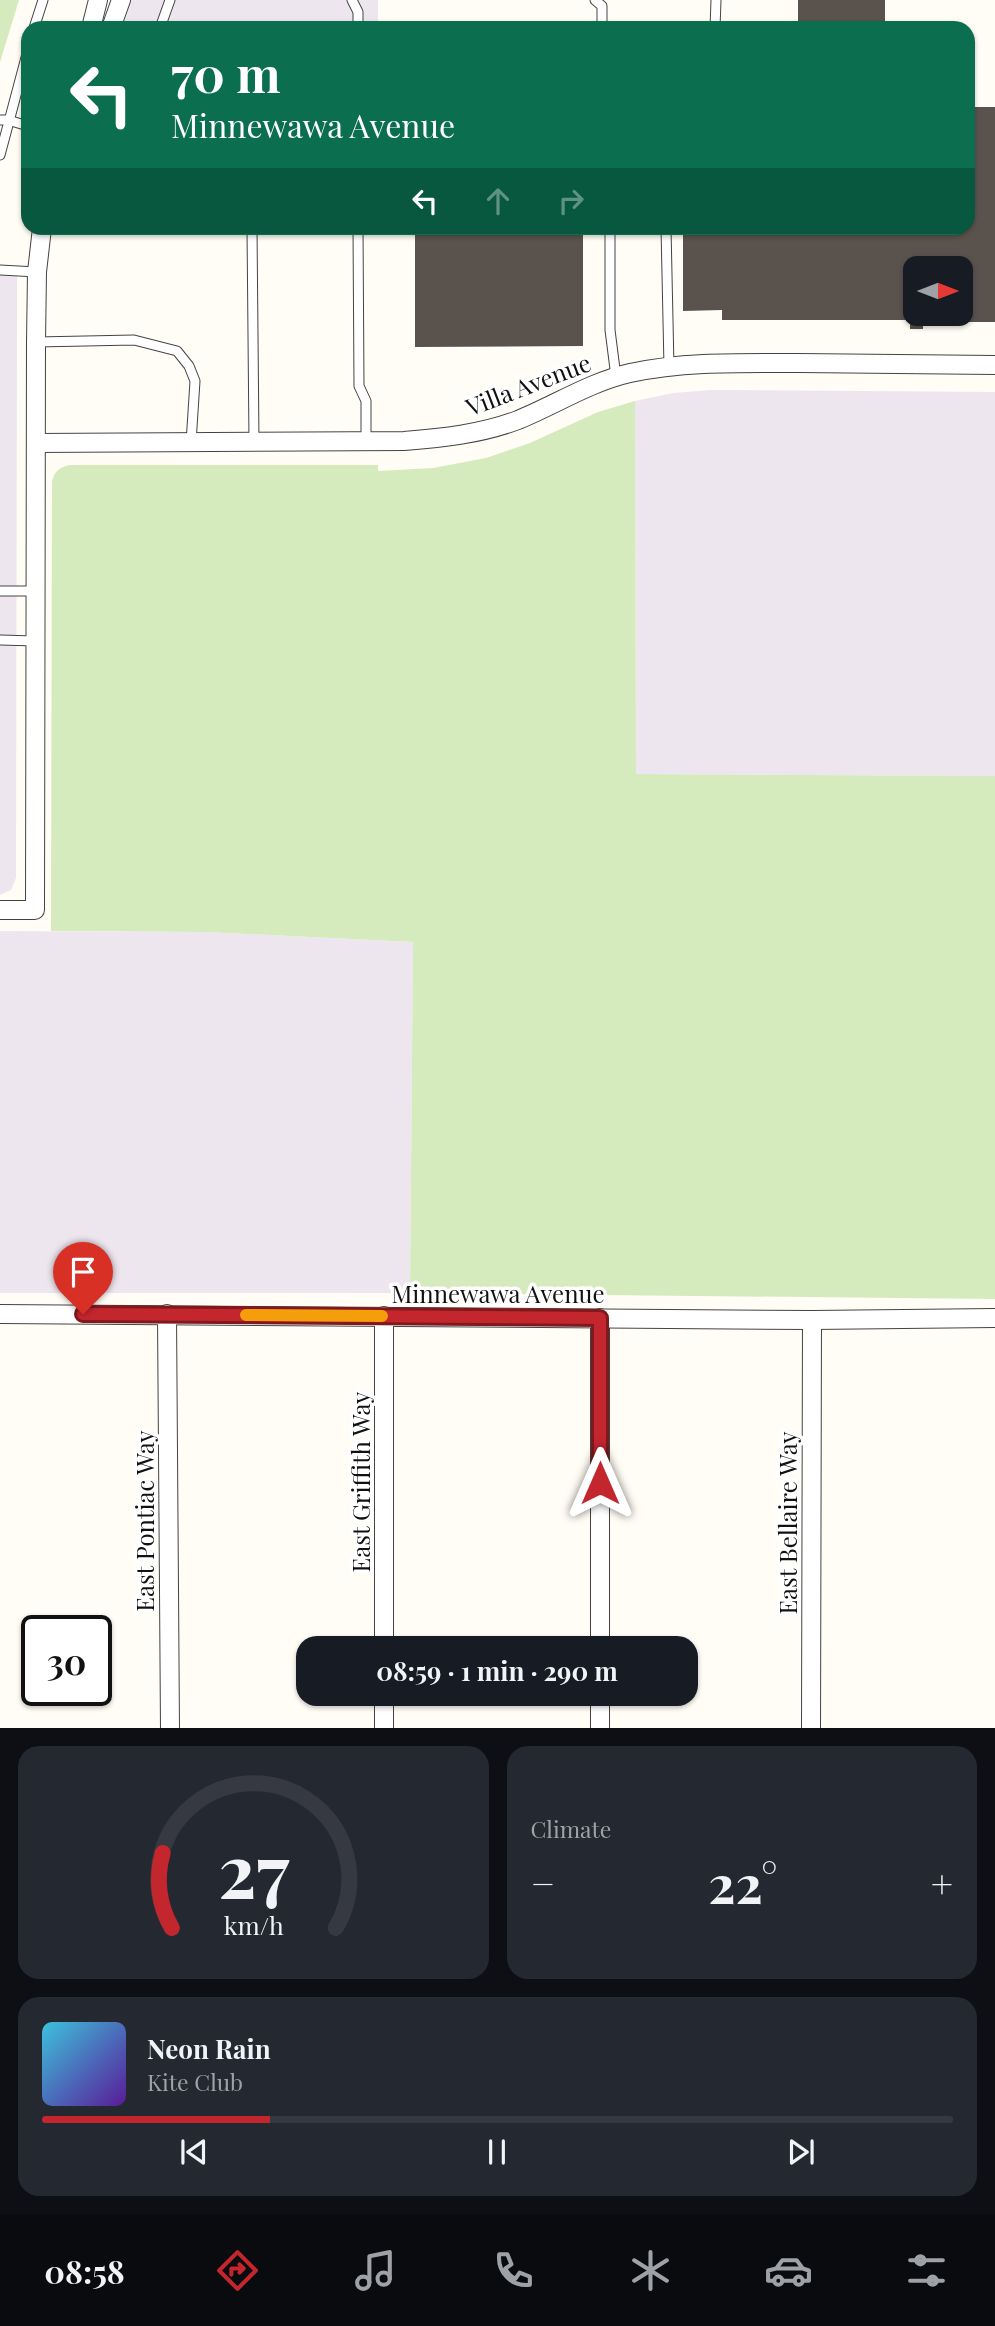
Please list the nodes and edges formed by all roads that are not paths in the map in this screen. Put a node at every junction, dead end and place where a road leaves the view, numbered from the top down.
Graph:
1 (43, 0) edge
2 (97, 0) edge
3 (121, 0) edge
4 (170, 0) edge
5 (352, 0) edge
6 (595, 0) edge
7 (716, 0) edge
8 (36, 21) edge
9 (92, 21) edge
10 (114, 21) edge
11 (162, 21) edge
12 (358, 21) edge
13 (602, 21) edge
14 (715, 21) edge
15 (21, 70) edge
16 (4, 120) edge
17 (21, 124) edge
18 (0, 155) edge
19 (41, 235) edge
20 (252, 235) edge
21 (358, 235) edge
22 (610, 235) edge
23 (666, 235) edge
24 (0, 270) edge
25 (37, 272) junction
26 (36, 342) junction
27 (995, 365) edge
28 (669, 367) junction
29 (616, 377) junction
30 (254, 442) junction
31 (366, 442) junction
32 (36, 443) junction
33 (191, 443) junction
34 (36, 590) junction
35 (0, 591) edge
36 (0, 640) edge
37 (36, 641) junction
38 (0, 910) edge
39 (0, 1314) edge
40 (167, 1314) junction
41 (384, 1316) junction
42 (600, 1318) junction
43 (995, 1318) edge
44 (812, 1320) junction
45 (384, 1636) edge
46 (600, 1636) edge
47 (384, 1706) edge
48 (600, 1706) edge
49 (170, 1727) edge
50 (384, 1727) edge
51 (600, 1727) edge
52 (811, 1727) edge

1 - 8 lane
2 - 9 street
3 - 10 street
4 - 11 lane
5 - 12 lane
6 - 13 lane
7 - 14 lane
15 - 16 lane
16 - 17 lane
16 - 18 lane
19 - 25 street
20 - 30 lane
21 - 31 lane
22 - 29 lane
23 - 28 lane
24 - 25 lane
25 - 26 street
26 - 32 street
26 - 33 lane
27 - 28 street, Villa Avenue
28 - 29 street, Villa Avenue
29 - 31 street, Villa Avenue
30 - 31 street, Villa Avenue
30 - 33 street, Villa Avenue
32 - 33 street, Villa Avenue
32 - 34 street
34 - 35 lane
34 - 37 street
36 - 37 lane
37 - 38 street
39 - 40 street, Minnewawa Avenue
40 - 41 street, Minnewawa Avenue
40 - 49 street, East Pontiac Way
41 - 42 street, Minnewawa Avenue
41 - 45 street, East Griffith Way
42 - 44 street, Minnewawa Avenue
42 - 46 street
43 - 44 street, Minnewawa Avenue
44 - 52 street, East Bellaire Way
47 - 50 street
48 - 51 street

